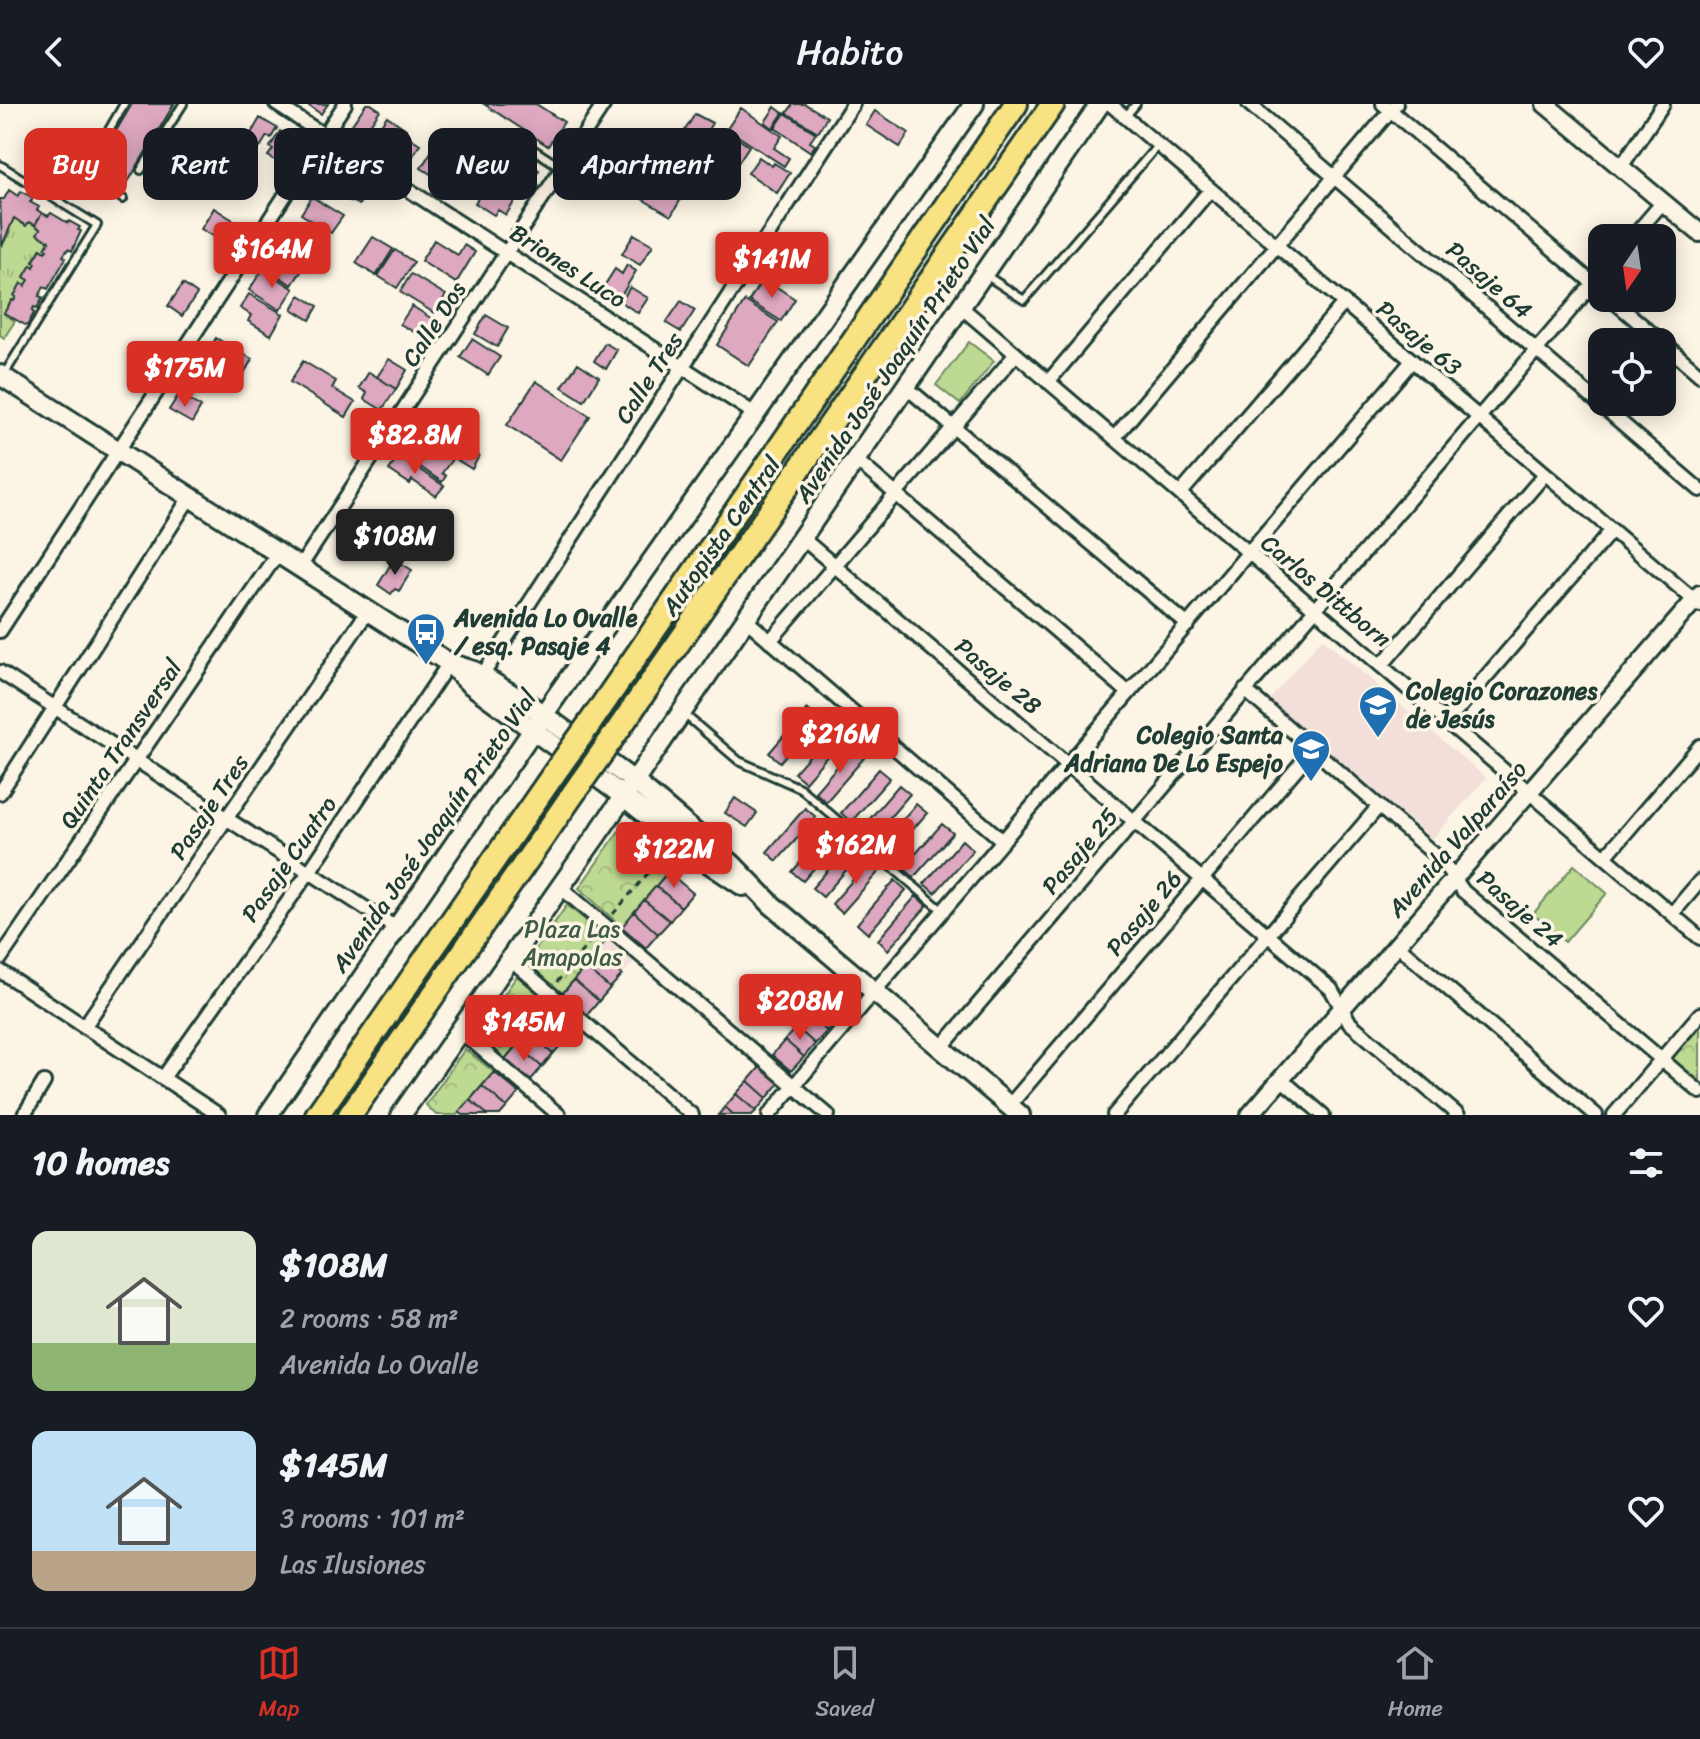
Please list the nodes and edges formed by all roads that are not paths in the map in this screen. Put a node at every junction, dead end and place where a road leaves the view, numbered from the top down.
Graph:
1 (124, 104) edge
2 (183, 104) edge
3 (276, 104) edge
4 (345, 104) edge
5 (604, 104) edge
6 (853, 104) edge
7 (974, 104) edge
8 (1016, 104) edge
9 (1053, 104) edge
10 (1100, 104) edge
11 (1110, 104) edge
12 (1136, 104) edge
13 (1249, 104) edge
14 (1545, 104) edge
15 (1663, 104) edge
16 (1390, 106) edge
17 (1125, 117) junction
18 (110, 128) edge
19 (314, 128) edge
20 (330, 128) edge
21 (588, 128) edge
22 (1158, 145) junction
23 (3, 167) edge
24 (1621, 167) junction
25 (141, 170) dead end
26 (1335, 177) junction
27 (0, 178) edge
28 (553, 182) edge
29 (1210, 190) junction
30 (412, 191) edge
31 (282, 200) edge
32 (1663, 202) junction
33 (1644, 224) edge
34 (1700, 233) edge
35 (1277, 246) junction
36 (507, 252) junction
37 (1588, 273) edge
38 (984, 274) junction
39 (1588, 294) edge
40 (1344, 303) junction
41 (961, 307) junction
42 (1627, 312) edge
43 (1645, 328) edge
44 (1536, 349) junction
45 (1016, 354) junction
46 (1676, 354) edge
47 (1412, 361) junction
48 (682, 367) junction
49 (1, 375) edge
50 (1700, 375) edge
51 (1048, 382) junction
52 (906, 387) junction
53 (755, 414) junction
54 (1479, 417) junction
55 (953, 427) junction
56 (1114, 438) junction
57 (117, 450) junction
58 (856, 460) junction
59 (1545, 474) junction
60 (1700, 490) edge
61 (896, 494) junction
62 (1180, 494) junction
63 (190, 497) junction
64 (1612, 530) junction
65 (802, 538) junction
66 (278, 553) junction
67 (1249, 553) junction
68 (835, 565) junction
69 (300, 567) junction
70 (1698, 600) edge
71 (1314, 609) junction
72 (368, 611) junction
73 (745, 619) junction
74 (1188, 625) junction
75 (0, 631) edge
76 (770, 641) junction
77 (449, 663) junction
78 (1381, 666) junction
79 (0, 672) edge
80 (482, 676) junction
81 (1245, 690) junction
82 (1129, 693) junction
83 (55, 708) junction
84 (681, 712) junction
85 (544, 714) junction
86 (1447, 722) junction
87 (533, 730) junction
88 (1700, 746) edge
89 (1313, 749) junction
90 (136, 760) junction
91 (1068, 765) junction
92 (629, 788) junction
93 (1529, 792) junction
94 (0, 793) edge
95 (1379, 806) junction
96 (228, 820) junction
97 (1134, 821) junction
98 (1003, 841) junction
99 (1605, 857) junction
100 (309, 872) junction
101 (1202, 879) junction
102 (1454, 879) junction
103 (1700, 881) edge
104 (559, 886) junction
105 (943, 911) junction
106 (1672, 914) junction
107 (396, 928) junction
108 (1268, 935) junction
109 (1700, 938) edge
110 (1397, 945) junction
111 (509, 958) junction
112 (0, 959) edge
113 (0, 971) edge
114 (874, 991) junction
115 (1342, 1009) junction
116 (1700, 1014) edge
117 (84, 1027) junction
118 (459, 1030) junction
119 (941, 1048) junction
120 (1662, 1060) junction
121 (163, 1078) junction
122 (1281, 1079) junction
123 (44, 1082) dead end
124 (795, 1086) junction
125 (1700, 1092) edge
126 (1014, 1110) edge
127 (408, 1112) edge
128 (24, 1115) edge
129 (219, 1115) edge
130 (268, 1115) edge
131 (317, 1115) edge
132 (350, 1115) edge
133 (559, 1115) edge
134 (692, 1115) edge
135 (769, 1115) edge
136 (828, 1115) edge
137 (1114, 1115) edge
138 (1250, 1115) edge
139 (1323, 1115) edge
140 (1458, 1115) edge
141 (1596, 1115) edge
142 (1614, 1115) edge

1 - 18 lane
2 - 25 lane
3 - 19 street, Briones Luco
4 - 20 street
5 - 21 street, Calle Dos
6 - 48 street, Calle Tres
7 - 53 main road, Avenida José Joaquín Prieto Vial
8 - 131 highway, Autopista Central, bridge
9 - 132 highway, Autopista Central, bridge
10 - 38 main road, Avenida José Joaquín Prieto Vial
11 - 17 street, Pasaje 63
12 - 17 lane
13 - 26 street, Pasaje 64
14 - 24 street
15 - 24 street
16 - 26 street
16 - 37 street
17 - 22 street, Pasaje 63
22 - 29 street, Pasaje 63
22 - 38 lane
23 - 27 lane
23 - 49 lane
24 - 32 street
26 - 35 street
26 - 44 street, Pasaje 64
28 - 36 street, Calle Dos
29 - 35 street, Pasaje 63
29 - 51 street
30 - 36 street, Briones Luco
31 - 57 street
32 - 33 street
32 - 34 street
35 - 40 street, Pasaje 63
35 - 56 street
36 - 48 street, Briones Luco
36 - 69 street, Calle Dos
38 - 41 main road, Avenida José Joaquín Prieto Vial
39 - 44 street, Pasaje 25
40 - 47 street, Pasaje 63
40 - 62 street
41 - 45 street, Carlos Dittborn
41 - 52 main road, Avenida José Joaquín Prieto Vial
42 - 43 street
44 - 54 street, Pasaje 25
44 - 60 street, Pasaje 64
45 - 51 street, Carlos Dittborn
45 - 55 street
46 - 50 street
47 - 54 street, Pasaje 63
47 - 67 street
48 - 53 street, Briones Luco
48 - 80 street, Calle Tres
49 - 57 main road
51 - 56 street, Carlos Dittborn
52 - 55 street
52 - 58 main road, Avenida José Joaquín Prieto Vial
53 - 85 main road, Avenida José Joaquín Prieto Vial
54 - 59 street, Pasaje 63
54 - 71 street, Pasaje 25
55 - 61 street
55 - 74 street
56 - 62 street, Carlos Dittborn
57 - 63 main road
57 - 75 street
58 - 61 street
58 - 65 main road, Avenida José Joaquín Prieto Vial
59 - 64 street, Pasaje 63
59 - 78 street
61 - 68 street
61 - 82 street
62 - 67 street, Carlos Dittborn
63 - 66 main road
63 - 83 street
64 - 70 street, Pasaje 63
64 - 86 street
65 - 68 street, Pasaje 28
65 - 73 main road, Avenida José Joaquín Prieto Vial
66 - 69 main road
66 - 90 street, Quinta Transversal
67 - 71 street, Carlos Dittborn
67 - 74 street
68 - 76 street
68 - 91 street, Pasaje 28
69 - 72 main road
70 - 93 street, Avenida Valparaíso
71 - 78 street, Carlos Dittborn
71 - 81 street, Pasaje 25
72 - 77 main road
72 - 96 street, Pasaje Tres
73 - 76 street
73 - 84 main road, Avenida José Joaquín Prieto Vial
74 - 82 street
76 - 98 street
77 - 80 main road
77 - 87 main road
77 - 100 street, Pasaje Cuatro
78 - 86 street, Carlos Dittborn
79 - 83 street
80 - 85 main road
81 - 89 street, Pasaje 24
81 - 97 street, Pasaje 25
82 - 91 street
83 - 90 street
83 - 94 street
84 - 92 main road, Avenida José Joaquín Prieto Vial
84 - 105 lane
85 - 87 main road, Avenida José Joaquín Prieto Vial
85 - 92 main road
86 - 93 street, Carlos Dittborn
87 - 92 main road
87 - 107 main road, Avenida José Joaquín Prieto Vial
88 - 99 street
89 - 95 street, Pasaje 24
89 - 101 street, Pasaje 26
90 - 96 street
90 - 112 street, Quinta Transversal
91 - 97 street, Pasaje 28
91 - 98 street
92 - 104 main road, Avenida José Joaquín Prieto Vial
92 - 114 main road
93 - 99 street, Carlos Dittborn
93 - 102 street, Avenida Valparaíso
95 - 102 street, Pasaje 24
95 - 108 street
96 - 100 street
96 - 117 street, Pasaje Tres
97 - 101 street, Pasaje 28
97 - 119 street, Pasaje 25
98 - 105 street
99 - 106 street, Carlos Dittborn
100 - 107 street
100 - 121 street, Pasaje Cuatro
101 - 108 street, Pasaje 28
101 - 126 street, Pasaje 26
102 - 110 street, Avenida Valparaíso
102 - 120 street, Pasaje 24
103 - 106 street
104 - 111 main road, Avenida José Joaquín Prieto Vial
104 - 124 street
105 - 114 street
106 - 109 street, Carlos Dittborn
107 - 130 main road, Avenida José Joaquín Prieto Vial
108 - 115 street, Pasaje 28
108 - 137 street
110 - 115 street, Avenida Valparaíso
110 - 141 street
111 - 118 main road, Avenida José Joaquín Prieto Vial
111 - 134 street
113 - 117 street
114 - 119 main road
114 - 124 street
115 - 122 street, Avenida Valparaíso
115 - 140 street, Pasaje 28
116 - 120 street
117 - 121 street
118 - 127 main road, Avenida José Joaquín Prieto Vial
118 - 133 street
119 - 126 main road
120 - 125 street, Pasaje 24
120 - 142 street
121 - 129 street
122 - 138 street, Avenida Valparaíso
122 - 139 street
123 - 128 street
124 - 135 street
124 - 136 street

